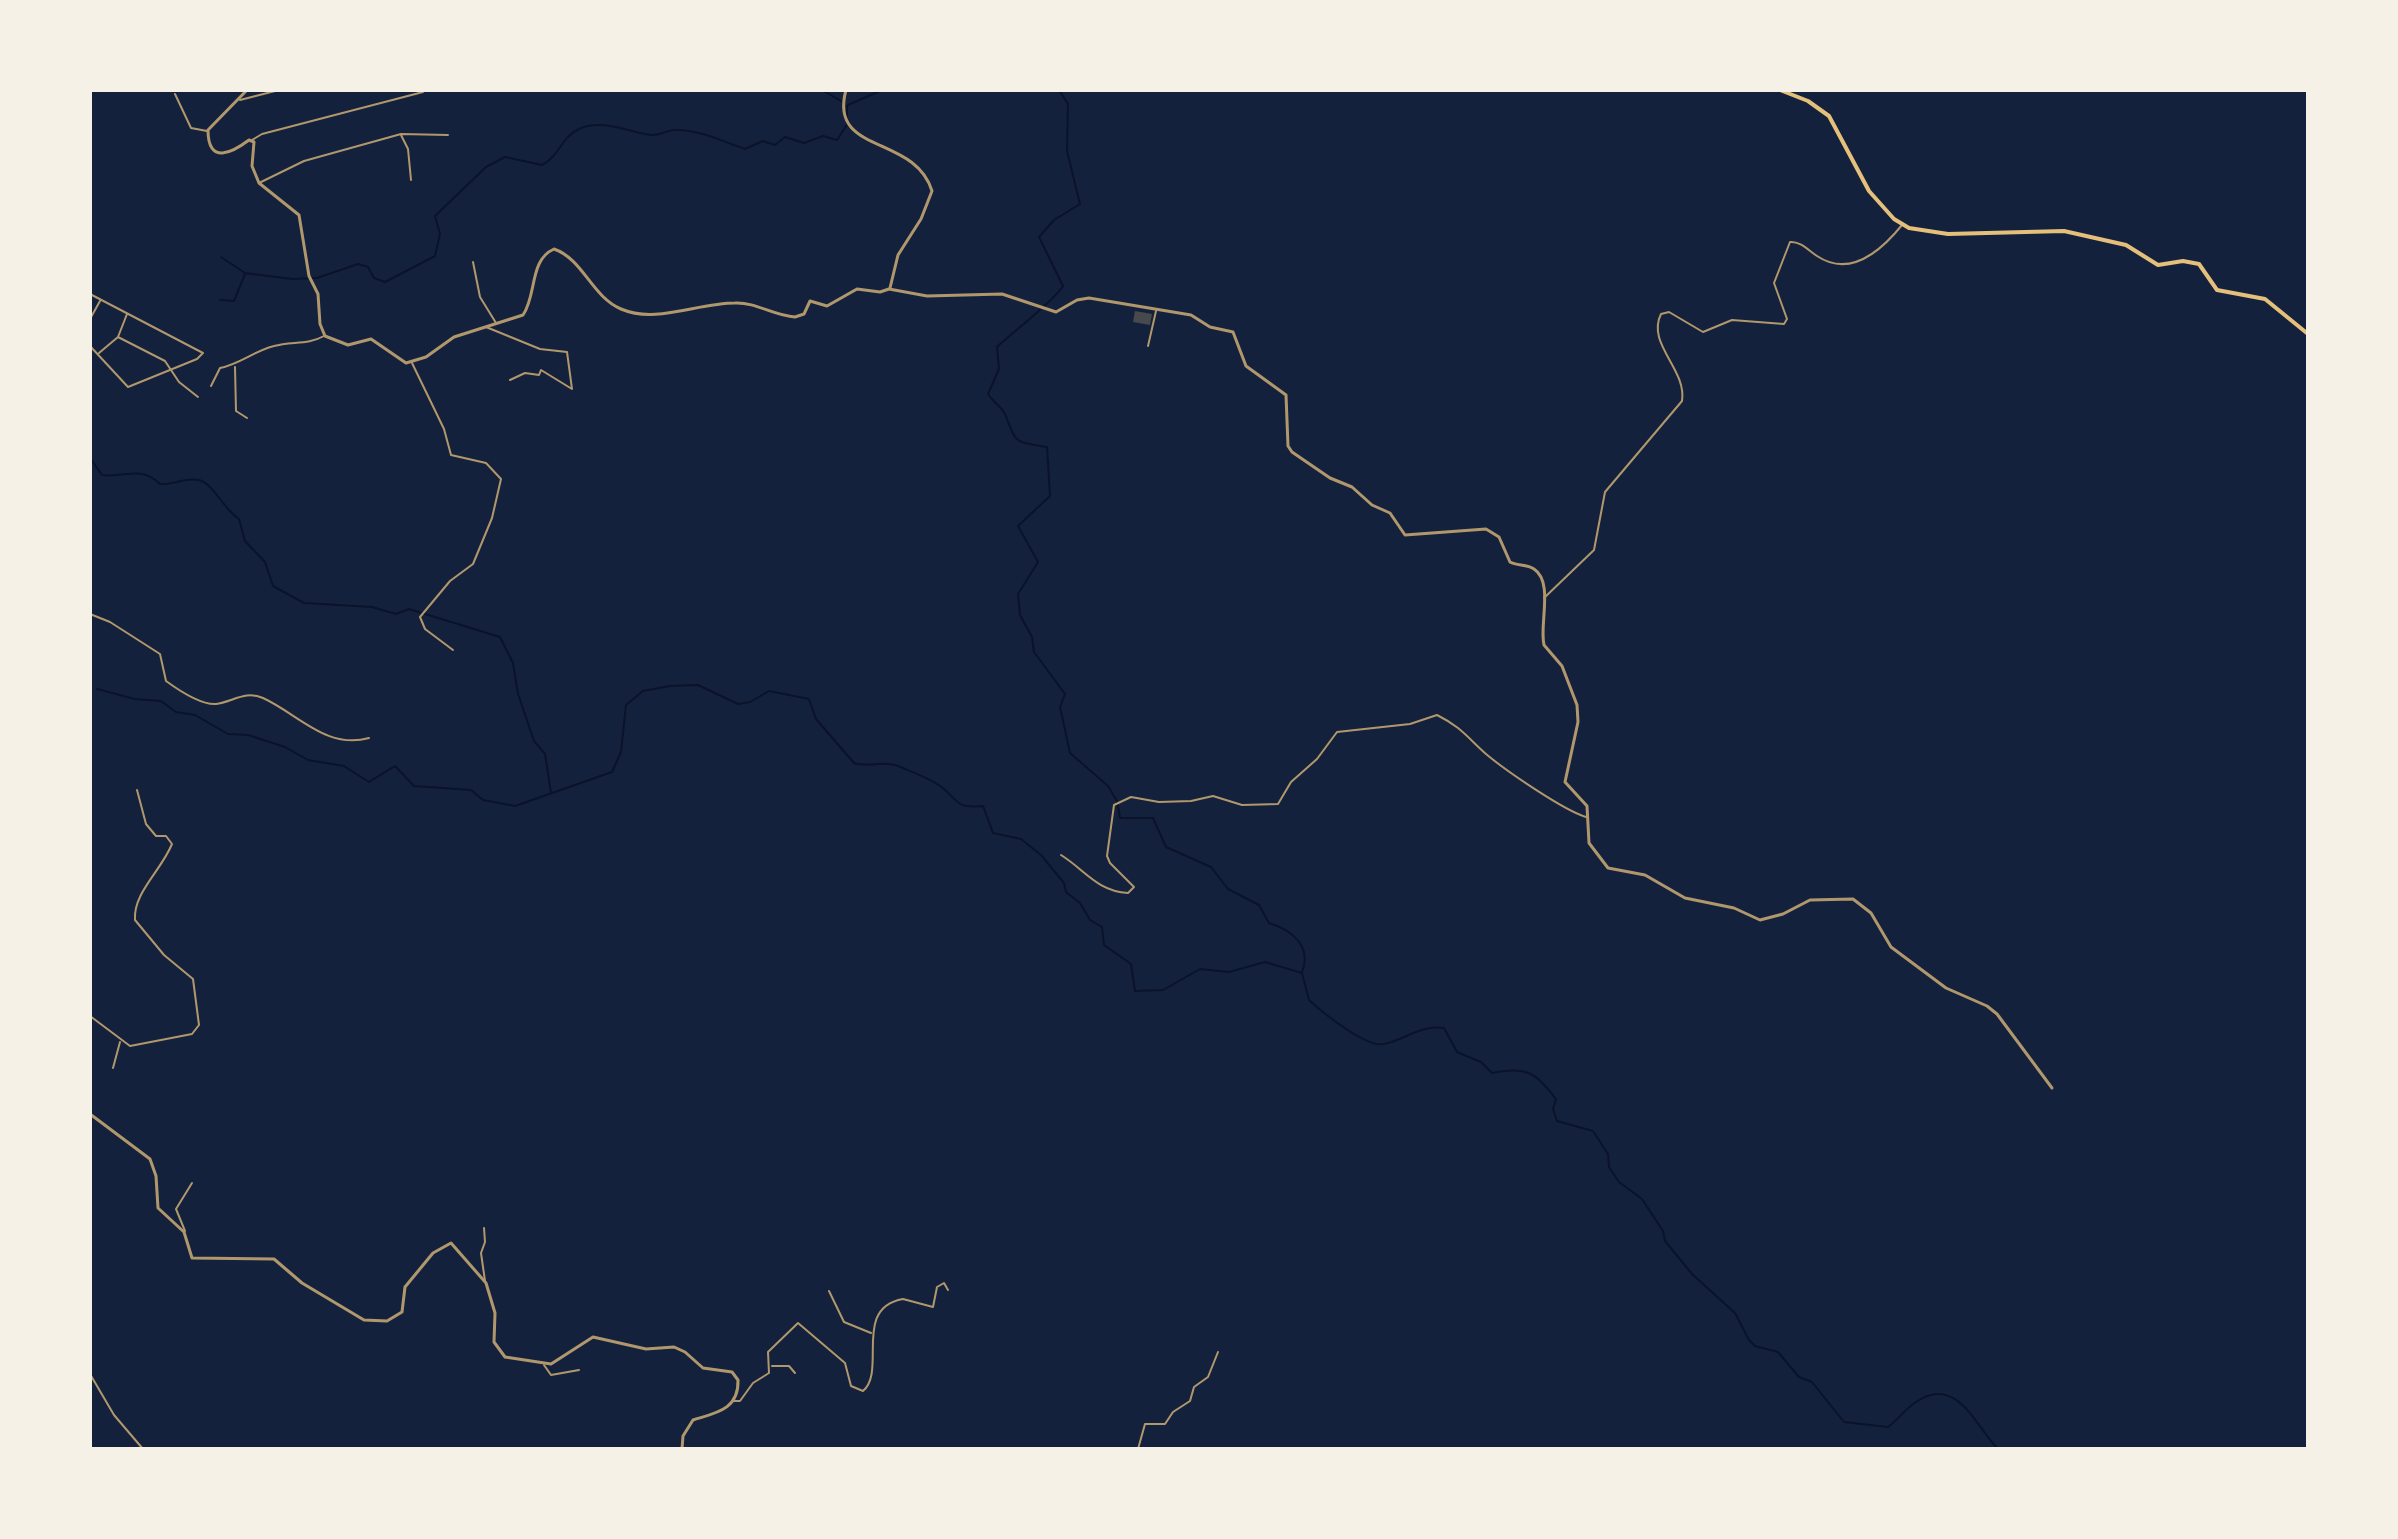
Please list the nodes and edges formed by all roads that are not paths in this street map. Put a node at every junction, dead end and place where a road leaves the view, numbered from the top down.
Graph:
1 (247, 90) edge
2 (279, 90) edge
3 (846, 90) edge
4 (1780, 90) edge
5 (423, 92) dead end
6 (175, 94) dead end
7 (239, 100) junction
8 (208, 130) junction
9 (401, 134) junction
10 (448, 135) dead end
11 (252, 140) junction
12 (411, 180) dead end
13 (259, 183) junction
14 (1902, 225) junction
15 (473, 262) dead end
16 (889, 289) junction
17 (90, 294) edge
18 (101, 300) junction
19 (1156, 311) junction
20 (128, 313) junction
21 (90, 319) edge
22 (496, 324) junction
23 (485, 327) junction
24 (2308, 334) edge
25 (325, 336) junction
26 (118, 337) junction
27 (90, 346) edge
28 (1148, 346) dead end
29 (97, 355) junction
30 (412, 362) junction
31 (235, 366) junction
32 (173, 369) junction
33 (510, 380) dead end
34 (211, 386) dead end
35 (198, 397) dead end
36 (247, 418) dead end
37 (1543, 599) junction
38 (90, 614) edge
39 (453, 650) dead end
40 (369, 738) dead end
41 (137, 790) dead end
42 (1587, 818) junction
43 (1061, 855) dead end
44 (90, 1016) edge
45 (121, 1041) junction
46 (113, 1068) dead end
47 (2052, 1088) dead end
48 (90, 1114) edge
49 (192, 1183) dead end
50 (484, 1228) dead end
51 (184, 1234) junction
52 (485, 1281) junction
53 (948, 1290) dead end
54 (829, 1291) dead end
55 (872, 1333) junction
56 (1218, 1352) dead end
57 (544, 1365) junction
58 (771, 1366) junction
59 (579, 1370) dead end
60 (795, 1373) dead end
61 (90, 1374) edge
62 (732, 1401) junction
63 (143, 1449) edge
64 (682, 1449) edge
65 (1138, 1449) edge

1 - 7 street
2 - 7 street
3 - 16 street
4 - 14 main road
5 - 11 street
6 - 8 street
7 - 8 street
8 - 11 street
9 - 10 street
9 - 12 street
9 - 13 street
11 - 13 street
13 - 25 street
14 - 24 main road
14 - 37 street
15 - 22 street
16 - 19 street
16 - 22 street
17 - 18 street
18 - 20 street
18 - 21 street
19 - 28 street
19 - 37 street
20 - 26 street
20 - 32 street
22 - 23 street
23 - 30 street
23 - 33 street
25 - 30 street
25 - 31 street
26 - 29 street
26 - 32 street
27 - 29 street
29 - 32 street
30 - 39 street
31 - 34 street
31 - 36 street
32 - 35 street
37 - 42 street
38 - 40 street
41 - 45 street
42 - 43 street
42 - 47 street
44 - 45 street
45 - 46 street
48 - 51 street
49 - 51 street
50 - 52 street
51 - 52 street
52 - 57 street
53 - 55 street
54 - 55 street
55 - 58 street
56 - 65 street
57 - 59 street
57 - 62 street
58 - 60 street
58 - 62 street
61 - 63 street
62 - 64 street

